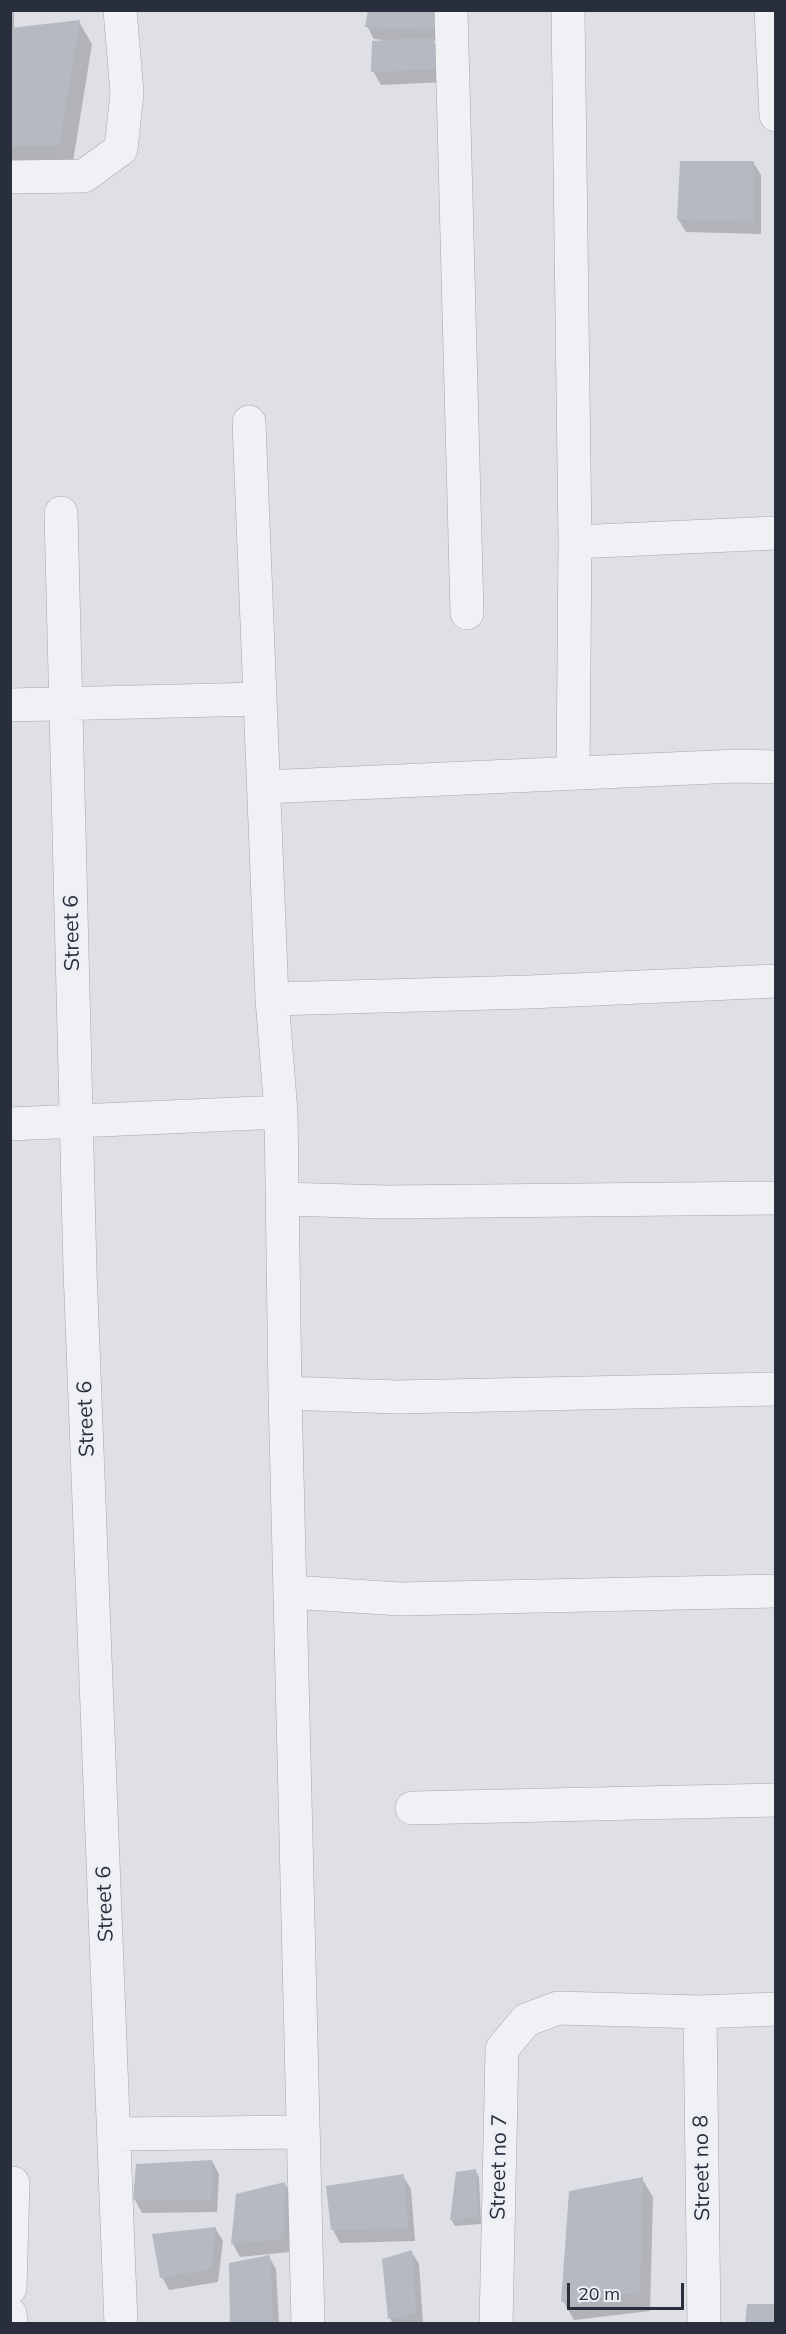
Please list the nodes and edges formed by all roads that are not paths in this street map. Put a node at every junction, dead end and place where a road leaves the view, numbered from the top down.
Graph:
1 (120, 10) edge
2 (451, 10) edge
3 (568, 10) edge
4 (771, 10) edge
5 (776, 115) edge
6 (10, 177) edge
7 (249, 422) dead end
8 (61, 513) dead end
9 (776, 533) edge
10 (575, 542) junction
11 (467, 613) dead end
12 (260, 699) junction
13 (66, 703) junction
14 (10, 705) edge
15 (776, 766) edge
16 (573, 773) junction
17 (264, 788) junction
18 (776, 981) edge
19 (272, 999) junction
20 (280, 1112) junction
21 (76, 1121) junction
22 (10, 1124) edge
23 (776, 1198) edge
24 (283, 1199) junction
25 (776, 1389) edge
26 (285, 1393) junction
27 (776, 1591) edge
28 (291, 1592) junction
29 (776, 1800) edge
30 (412, 1808) dead end
31 (776, 2009) edge
32 (700, 2012) junction
33 (303, 2132) junction
34 (114, 2134) junction
35 (13, 2183) dead end
36 (10, 2288) edge
37 (10, 2314) edge
38 (11, 2324) edge
39 (121, 2324) edge
40 (308, 2324) edge
41 (496, 2324) edge
42 (704, 2324) edge

1 - 6 street
2 - 11 street
3 - 10 street
4 - 5 street
7 - 12 street
8 - 13 street, Street 6
9 - 10 street
10 - 16 street
12 - 13 street
12 - 17 street
13 - 14 street
13 - 21 street, Street 6
15 - 16 street
16 - 17 street
17 - 19 street
18 - 19 street
19 - 20 street
20 - 21 street
20 - 24 street
21 - 22 street
21 - 34 street, Street 6
23 - 24 street
24 - 26 street
25 - 26 street
26 - 28 street
27 - 28 street
28 - 33 street
29 - 30 street
31 - 32 street
32 - 41 street, Street no 7
32 - 42 street, Street no 8
33 - 34 street
33 - 40 street
34 - 39 street, Street 6
35 - 36 street
37 - 38 street

